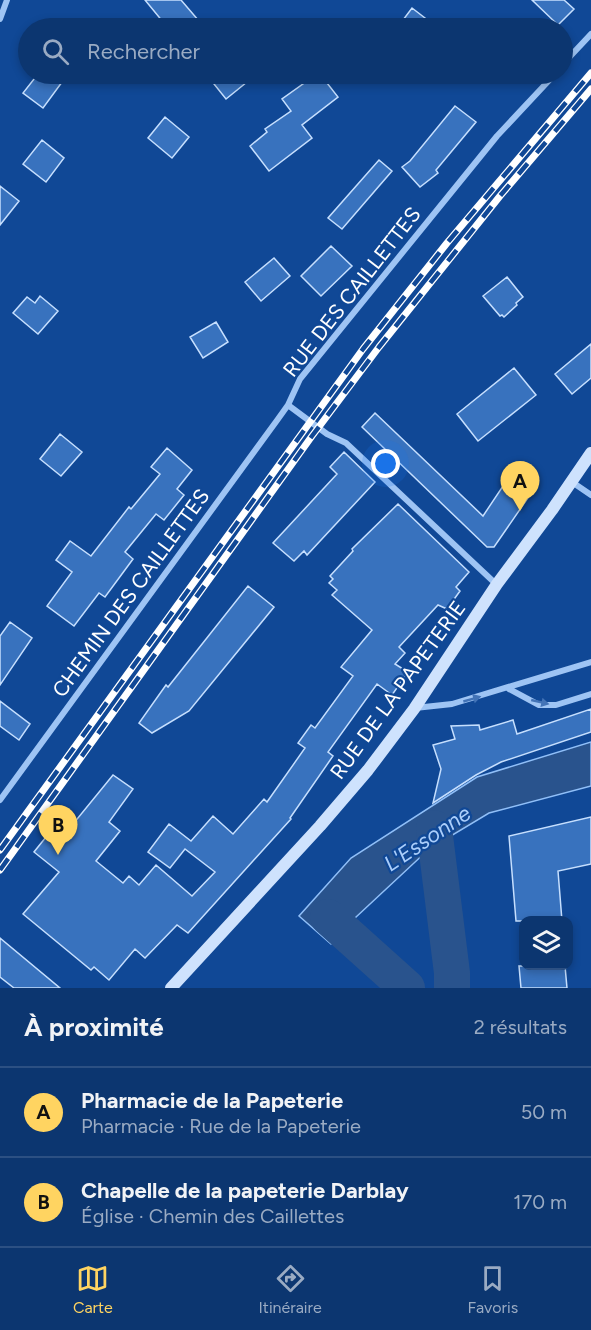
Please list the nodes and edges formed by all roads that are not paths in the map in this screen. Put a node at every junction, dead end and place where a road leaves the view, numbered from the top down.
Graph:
1 (7, 0) edge
2 (0, 19) edge
3 (591, 34) edge
4 (573, 53) edge
5 (546, 84) edge
6 (288, 405) junction
7 (591, 453) edge
8 (571, 481) junction
9 (591, 495) edge
10 (497, 584) junction
11 (591, 662) edge
12 (509, 688) junction
13 (591, 694) edge
14 (414, 708) junction
15 (0, 800) edge
16 (171, 988) edge

1 - 2 street
3 - 4 street
5 - 6 street, RUE DES CAILLETTES
6 - 10 street, RUE DES CAILLETTES
6 - 15 street, CHEMIN DES CAILLETTES
7 - 8 street, RUE DE LA PAPETERIE
8 - 9 street
8 - 10 street, RUE DE LA PAPETERIE
10 - 14 street, RUE DE LA PAPETERIE
11 - 12 street
12 -> 13 street
14 -> 12 street
14 - 16 street, RUE DE LA PAPETERIE

